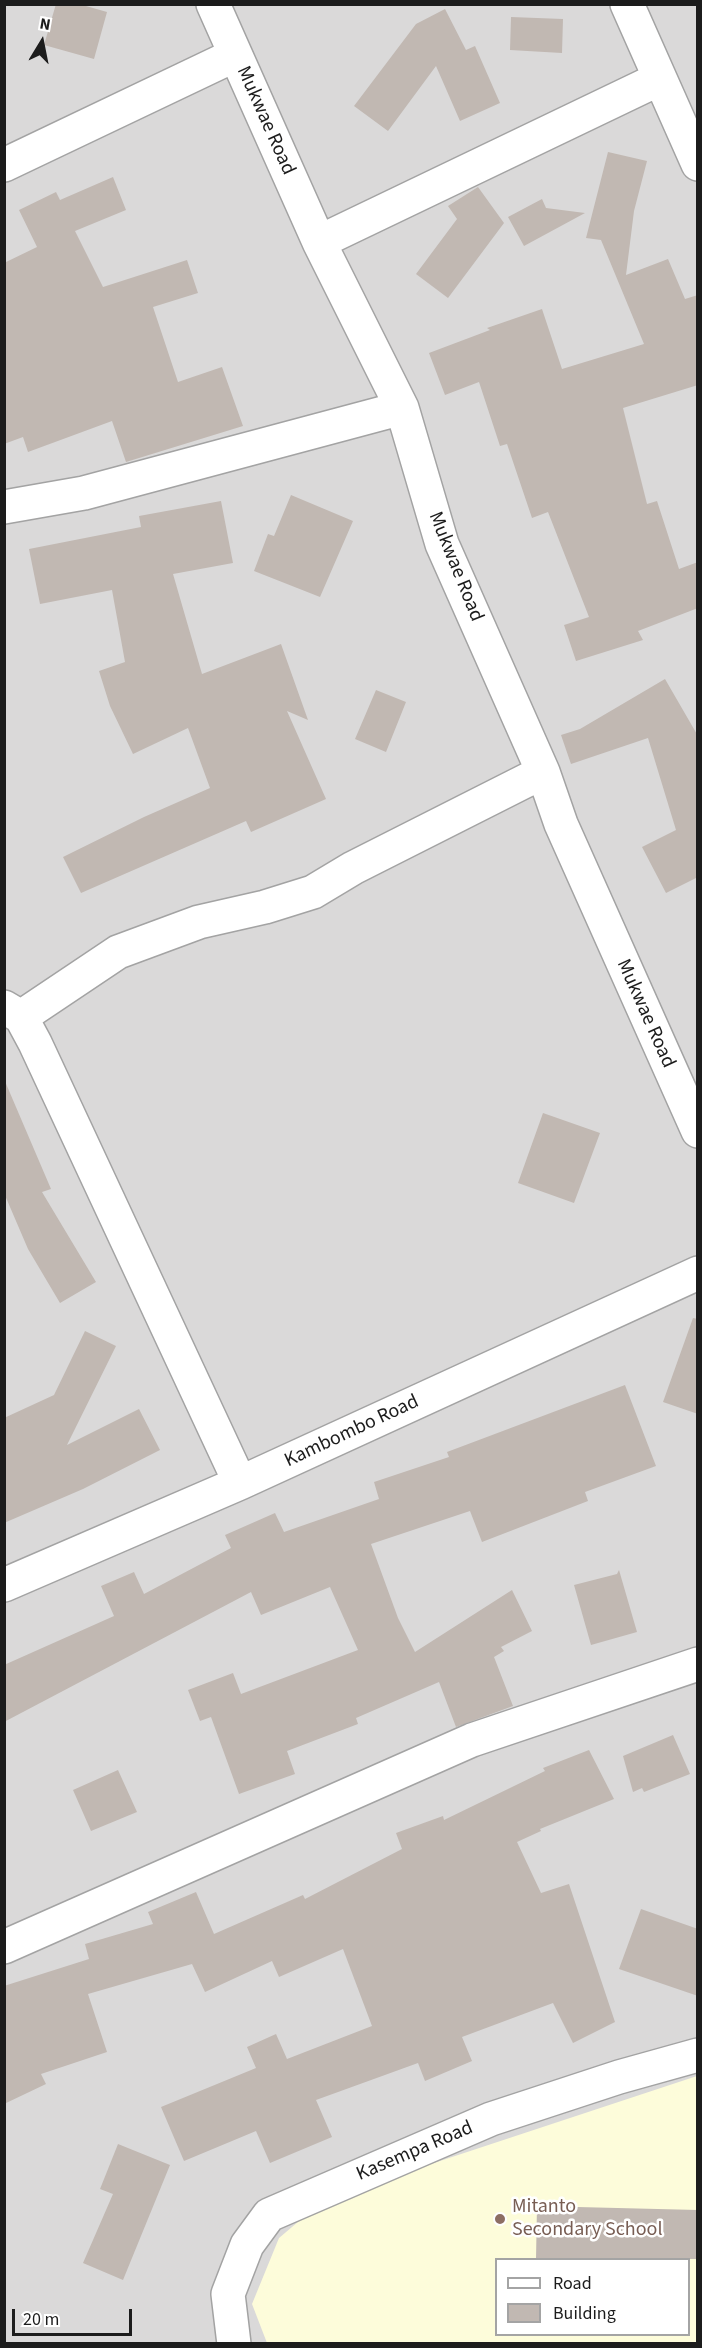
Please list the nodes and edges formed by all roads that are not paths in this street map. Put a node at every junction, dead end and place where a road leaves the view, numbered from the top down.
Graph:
1 (213, 4) edge
2 (627, 4) edge
3 (235, 55) junction
4 (658, 79) junction
5 (698, 164) edge
6 (4, 165) edge
7 (319, 242) junction
8 (402, 408) junction
9 (4, 507) edge
10 (543, 772) junction
11 (13, 1012) edge
12 (698, 1131) edge
13 (698, 1273) edge
14 (240, 1483) junction
15 (4, 1586) edge
16 (698, 1664) edge
17 (4, 1947) edge
18 (698, 2055) edge
19 (234, 2343) edge

1 - 3 street, Mukwae Road
2 - 4 street
3 - 6 street
3 - 7 street, Mukwae Road
4 - 5 street
4 - 7 street
7 - 8 street, Mukwae Road
8 - 9 street
8 - 10 street, Mukwae Road
10 - 11 street
10 - 12 street, Mukwae Road
11 - 14 street
13 - 14 street, Kambombo Road
14 - 15 street, Kambombo Road
16 - 17 street
18 - 19 street, Kasempa Road

